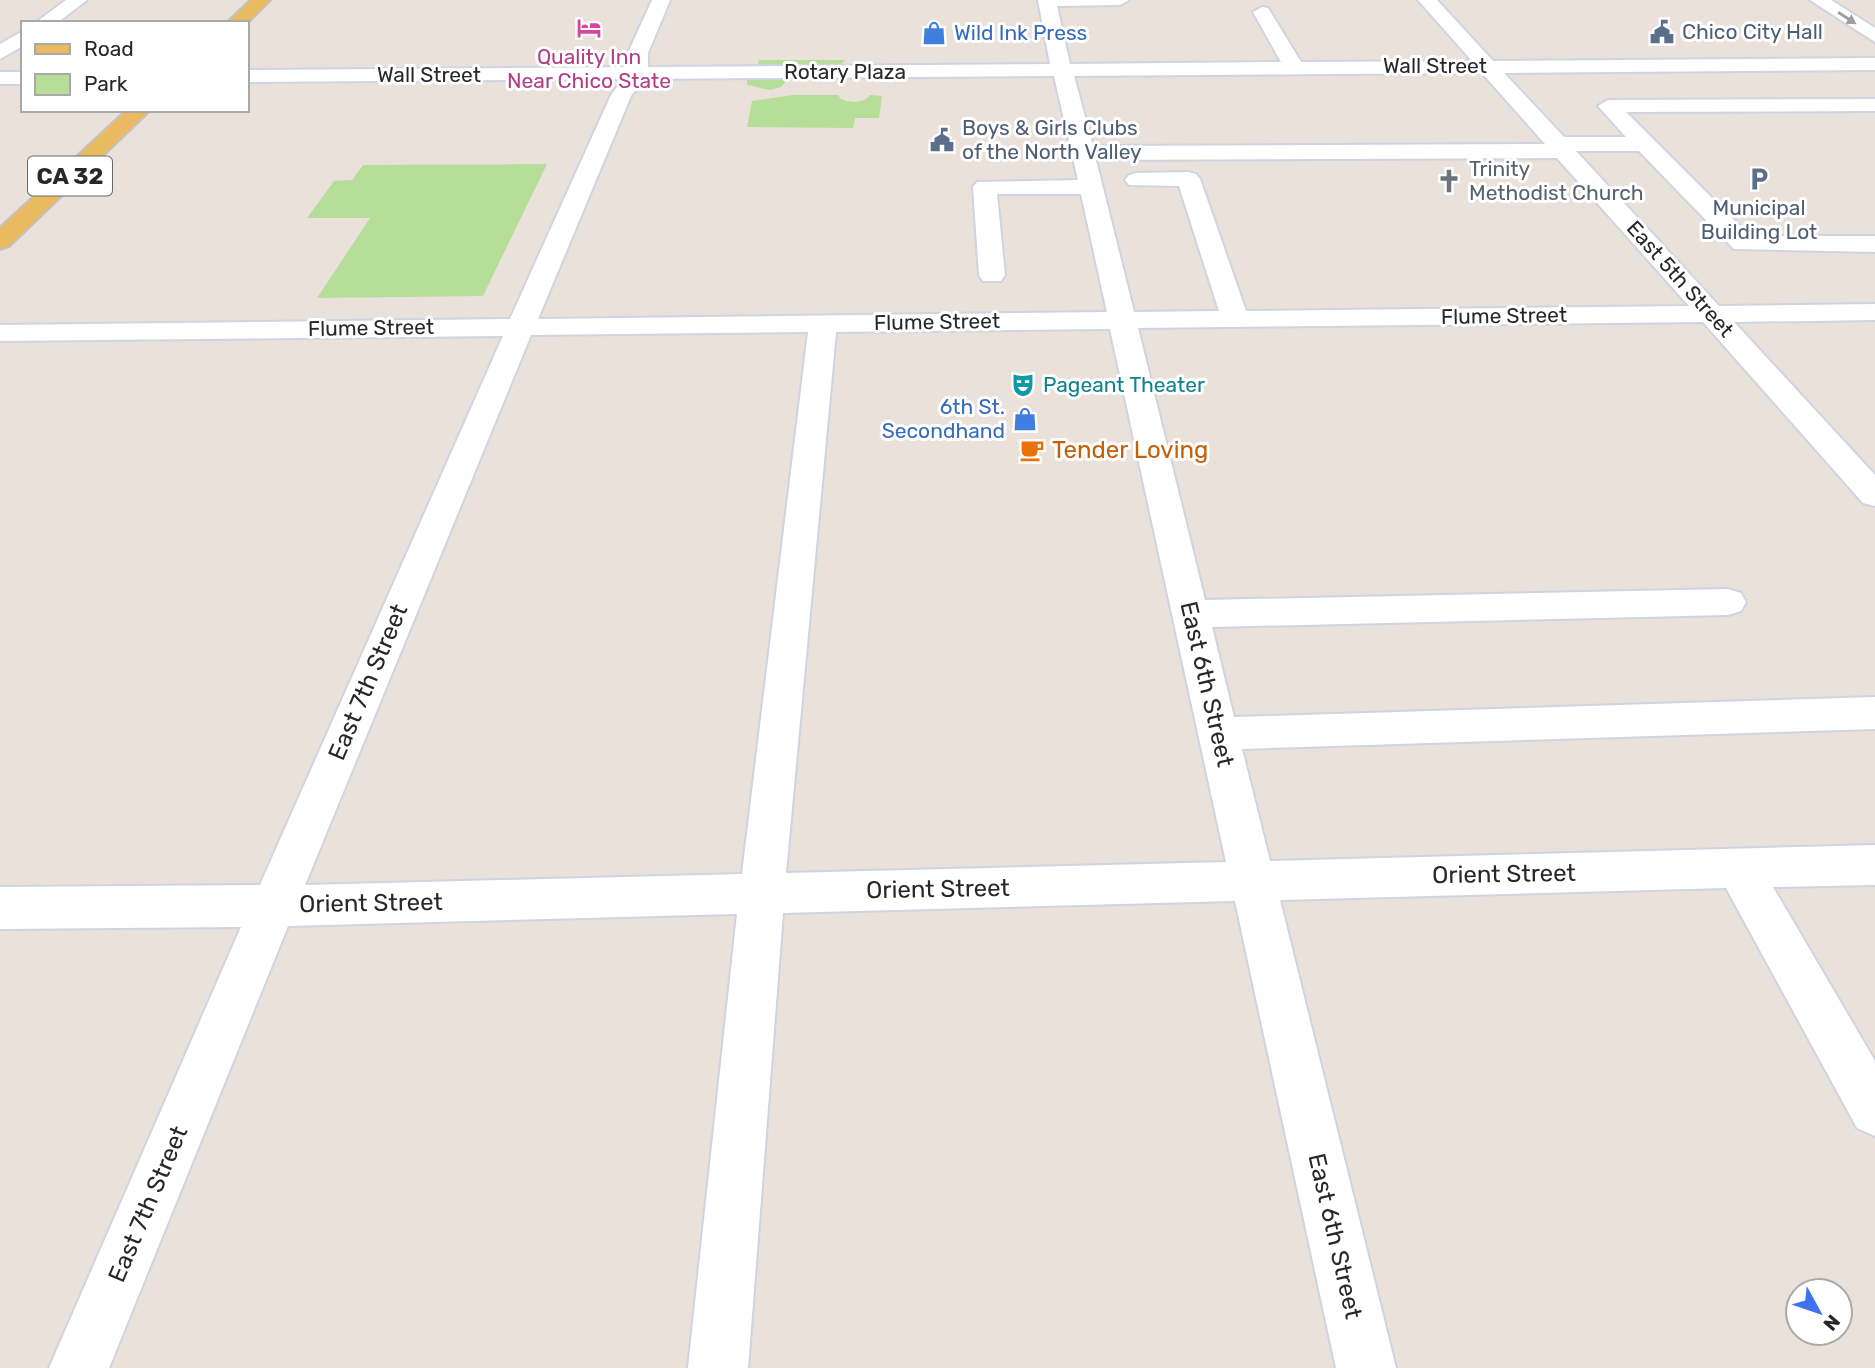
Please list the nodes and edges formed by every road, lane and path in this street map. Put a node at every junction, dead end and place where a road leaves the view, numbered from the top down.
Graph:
1 (78, 0) edge
2 (261, 0) edge
3 (661, 0) edge
4 (1120, 0) edge
5 (1427, 0) edge
6 (1819, 0) edge
7 (1047, 1) edge
8 (1262, 12) dead end
9 (47, 21) edge
10 (238, 21) edge
11 (1875, 36) edge
12 (21, 38) edge
13 (0, 53) edge
14 (1875, 64) edge
15 (1487, 66) junction
16 (1294, 68) junction
17 (1060, 70) junction
18 (995, 71) joint
19 (695, 72) joint
20 (638, 74) junction
21 (248, 76) edge
22 (0, 78) edge
23 (21, 78) edge
24 (1875, 105) edge
25 (138, 112) edge
26 (1645, 144) junction
27 (1560, 147) junction
28 (1088, 173) junction
29 (0, 241) edge
30 (1875, 244) edge
31 (992, 275) dead end
32 (1875, 312) edge
33 (1712, 313) junction
34 (1235, 319) junction
35 (1122, 320) junction
36 (823, 323) junction
37 (520, 326) junction
38 (0, 333) edge
39 (1875, 495) edge
40 (1728, 602) dead end
41 (1191, 614) junction
42 (1875, 712) edge
43 (1218, 734) junction
44 (1875, 865) edge
45 (1738, 868) junction
46 (1252, 881) junction
47 (762, 893) junction
48 (272, 906) junction
49 (0, 908) edge
50 (1875, 1110) edge
51 (79, 1368) edge
52 (718, 1368) edge
53 (1366, 1368) edge

1 - 9 street
2 - 10 main road
3 - 20 street, East 7th Street
4 - 7 street
5 - 15 street, East 5th Street
6 -> 11 street
7 - 17 street, East 6th Street
8 - 16 street
12 - 13 street
14 - 15 street, Wall Street
15 - 16 street, Wall Street
15 - 27 street, East 5th Street
16 - 17 street, Wall Street
17 - 18 street, Wall Street
17 - 28 street, East 6th Street
18 - 19 street, Rotary Plaza
19 - 20 street, Wall Street
20 - 21 street, Wall Street
20 - 37 street, East 7th Street
22 - 23 street
24 - 26 street
25 - 29 main road, CA 32
26 - 27 street
26 - 30 street
27 - 28 street
27 - 33 street, East 5th Street
28 - 31 street
28 - 34 street
28 - 35 street, East 6th Street
32 - 33 street, Flume Street
33 - 34 street, Flume Street
33 - 39 street, East 5th Street
34 - 35 street, Flume Street
35 - 36 street, Flume Street
35 - 41 street, East 6th Street
36 - 37 street, Flume Street
36 - 47 street
37 - 38 street, Flume Street
37 - 48 street, East 7th Street
40 - 41 street
41 - 43 street, East 6th Street
42 - 43 street
43 - 46 street, East 6th Street
44 - 45 street, Orient Street
45 - 46 street, Orient Street
45 - 50 street
46 - 47 street, Orient Street
46 - 53 street, East 6th Street
47 - 48 street, Orient Street
47 - 52 street
48 - 49 street, Orient Street
48 - 51 street, East 7th Street

